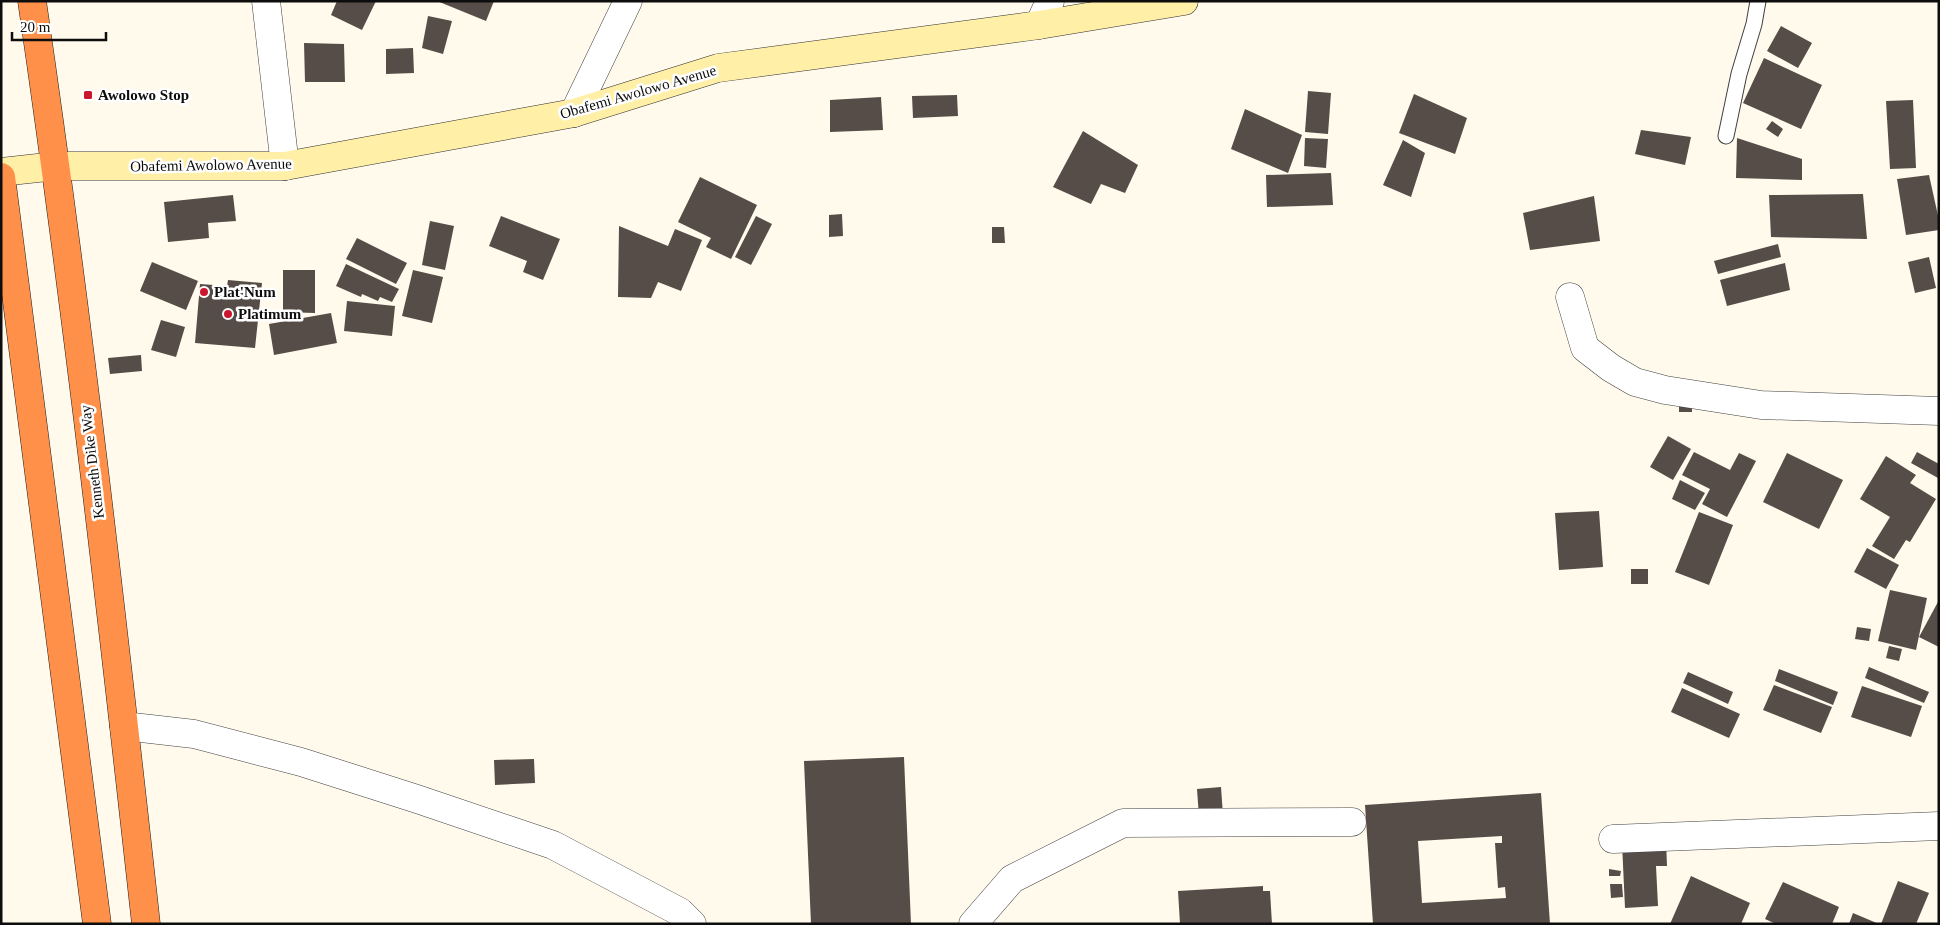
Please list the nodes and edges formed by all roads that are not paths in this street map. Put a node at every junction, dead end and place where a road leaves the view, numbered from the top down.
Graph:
1 (32, 1) edge
2 (266, 1) edge
3 (628, 1) edge
4 (1184, 1) edge
5 (1758, 1) edge
6 (1045, 13) edge
7 (574, 113) junction
8 (1726, 136) dead end
9 (56, 166) junction
10 (284, 166) junction
11 (1, 172) edge
12 (1, 177) edge
13 (1570, 297) dead end
14 (1939, 411) edge
15 (124, 726) junction
16 (1352, 822) dead end
17 (1939, 826) edge
18 (1613, 839) dead end
19 (97, 924) edge
20 (146, 924) edge
21 (692, 924) edge
22 (973, 924) edge

1 - 9 highway, Kenneth Dike Way
2 - 10 street
3 - 7 street
4 - 6 main road, Obafemi Awolowo Avenue
5 - 8 lane
6 - 7 main road, Obafemi Awolowo Avenue
7 - 10 main road, Obafemi Awolowo Avenue
9 - 10 main road, Obafemi Awolowo Avenue
9 - 11 main road, Obafemi Awolowo Avenue
9 - 15 highway, Kenneth Dike Way
12 - 19 highway
13 - 14 street
15 - 20 highway, Kenneth Dike Way
15 - 21 street
16 - 22 street
17 - 18 street

